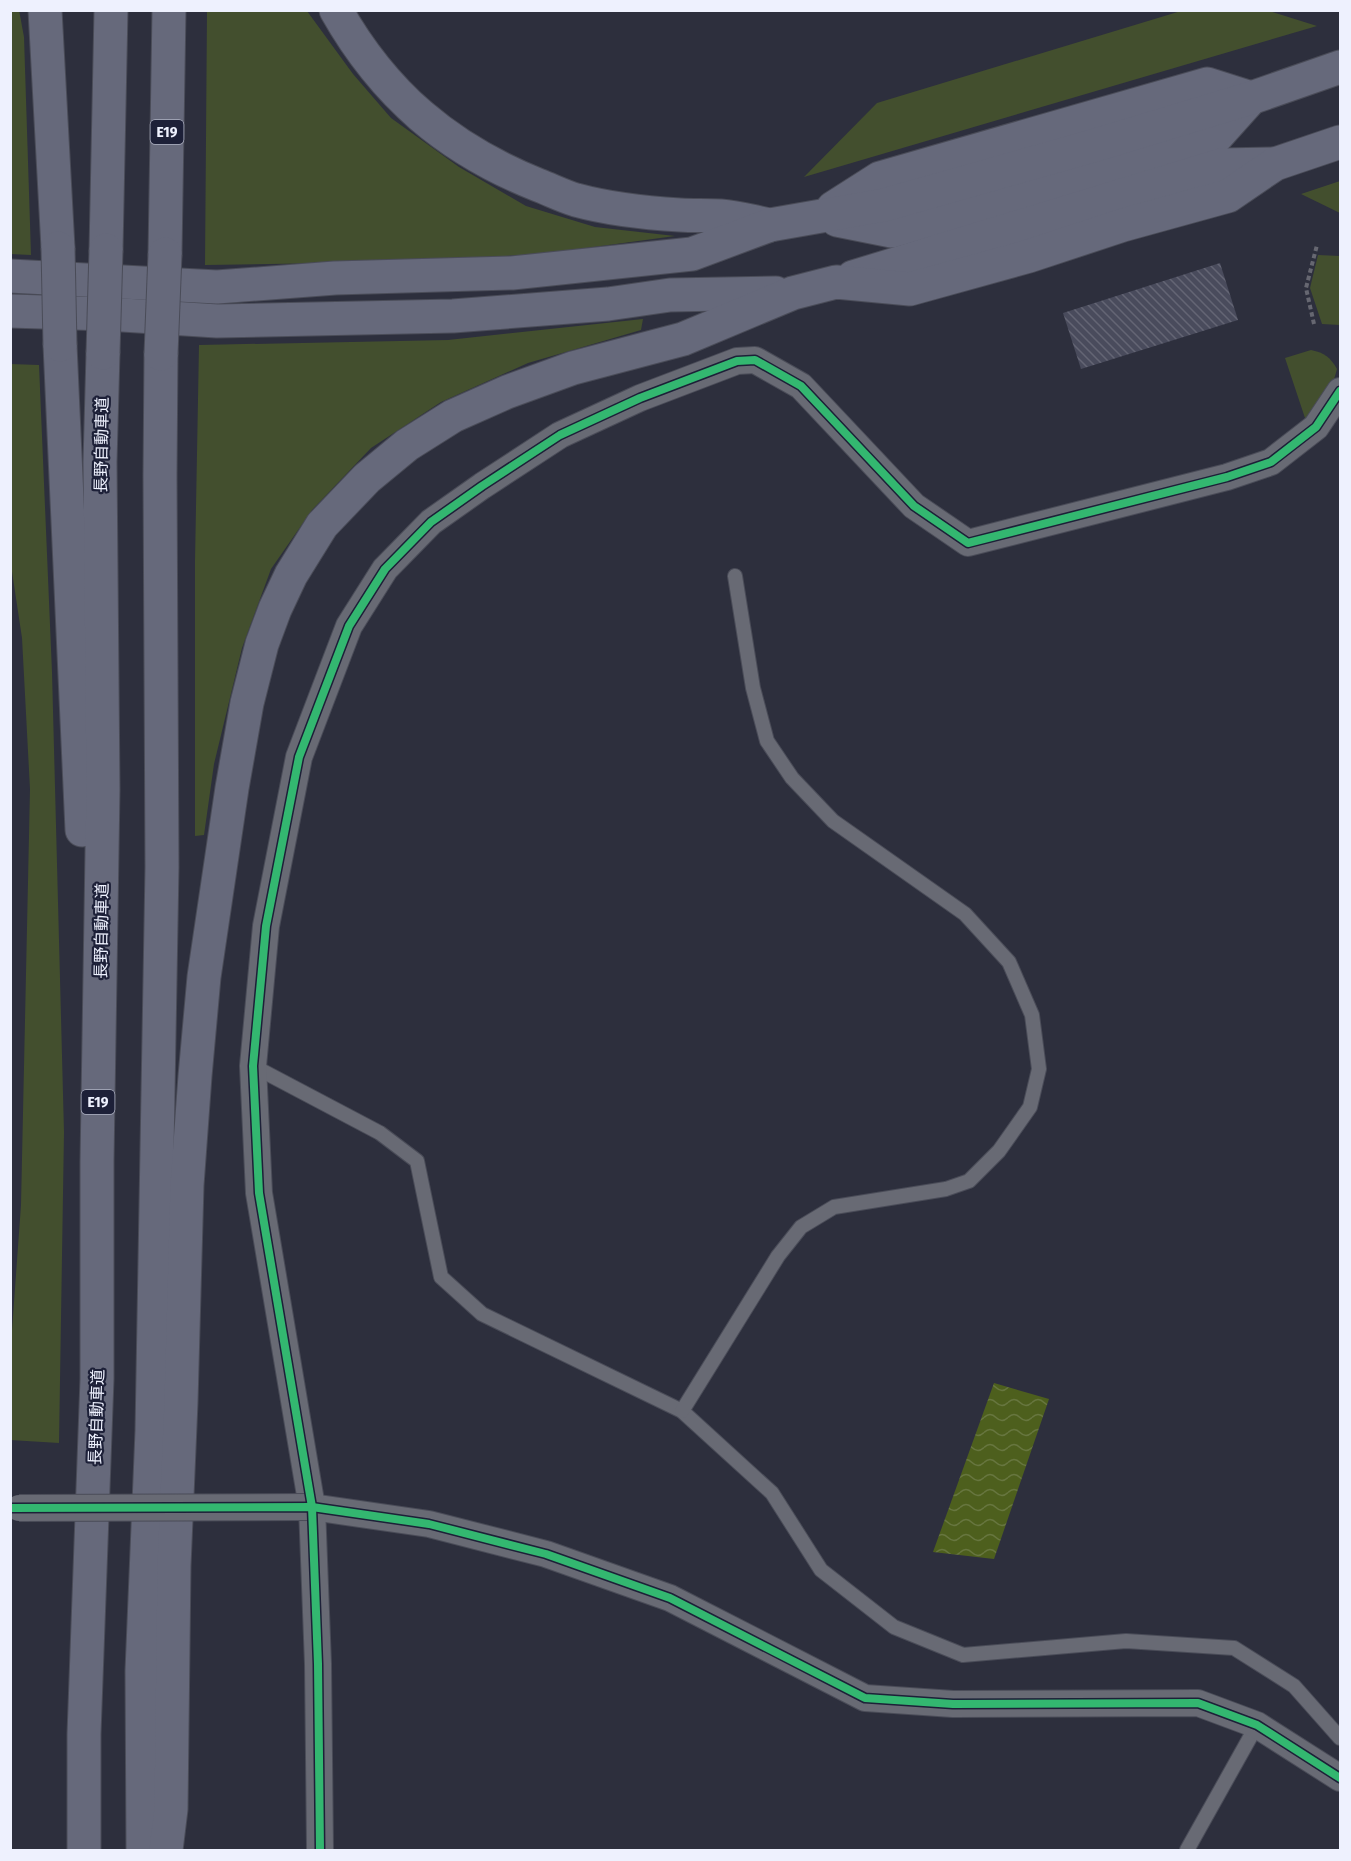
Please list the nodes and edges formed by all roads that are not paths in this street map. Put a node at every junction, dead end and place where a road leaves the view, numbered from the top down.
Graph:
1 (45, 10) edge
2 (111, 10) edge
3 (169, 10) edge
4 (336, 10) edge
5 (1341, 67) edge
6 (1341, 142) edge
7 (770, 225) junction
8 (10, 276) edge
9 (793, 292) junction
10 (10, 311) edge
11 (1341, 391) edge
12 (735, 576) dead end
13 (253, 1066) junction
14 (97, 1162) junction
15 (682, 1411) junction
16 (312, 1507) junction
17 (15, 1508) edge
18 (1257, 1725) junction
19 (1341, 1738) edge
20 (1341, 1778) edge
21 (84, 1851) edge
22 (143, 1851) edge
23 (166, 1851) edge
24 (320, 1851) edge
25 (1187, 1851) edge

1 - 14 highway, bridge
2 - 14 highway, 長野自動車道 / E19, bridge
3 - 22 highway, E19, bridge
4 - 7 highway
5 - 7 highway
6 - 9 highway
7 - 8 highway
9 - 10 highway
9 - 23 highway
11 - 13 street
12 - 15 lane
13 - 15 lane
13 - 16 street
14 - 21 highway, 長野自動車道 / E19
15 - 19 lane
16 - 17 street, bridge
16 - 18 street
16 - 24 street
18 - 20 street
18 - 25 lane

